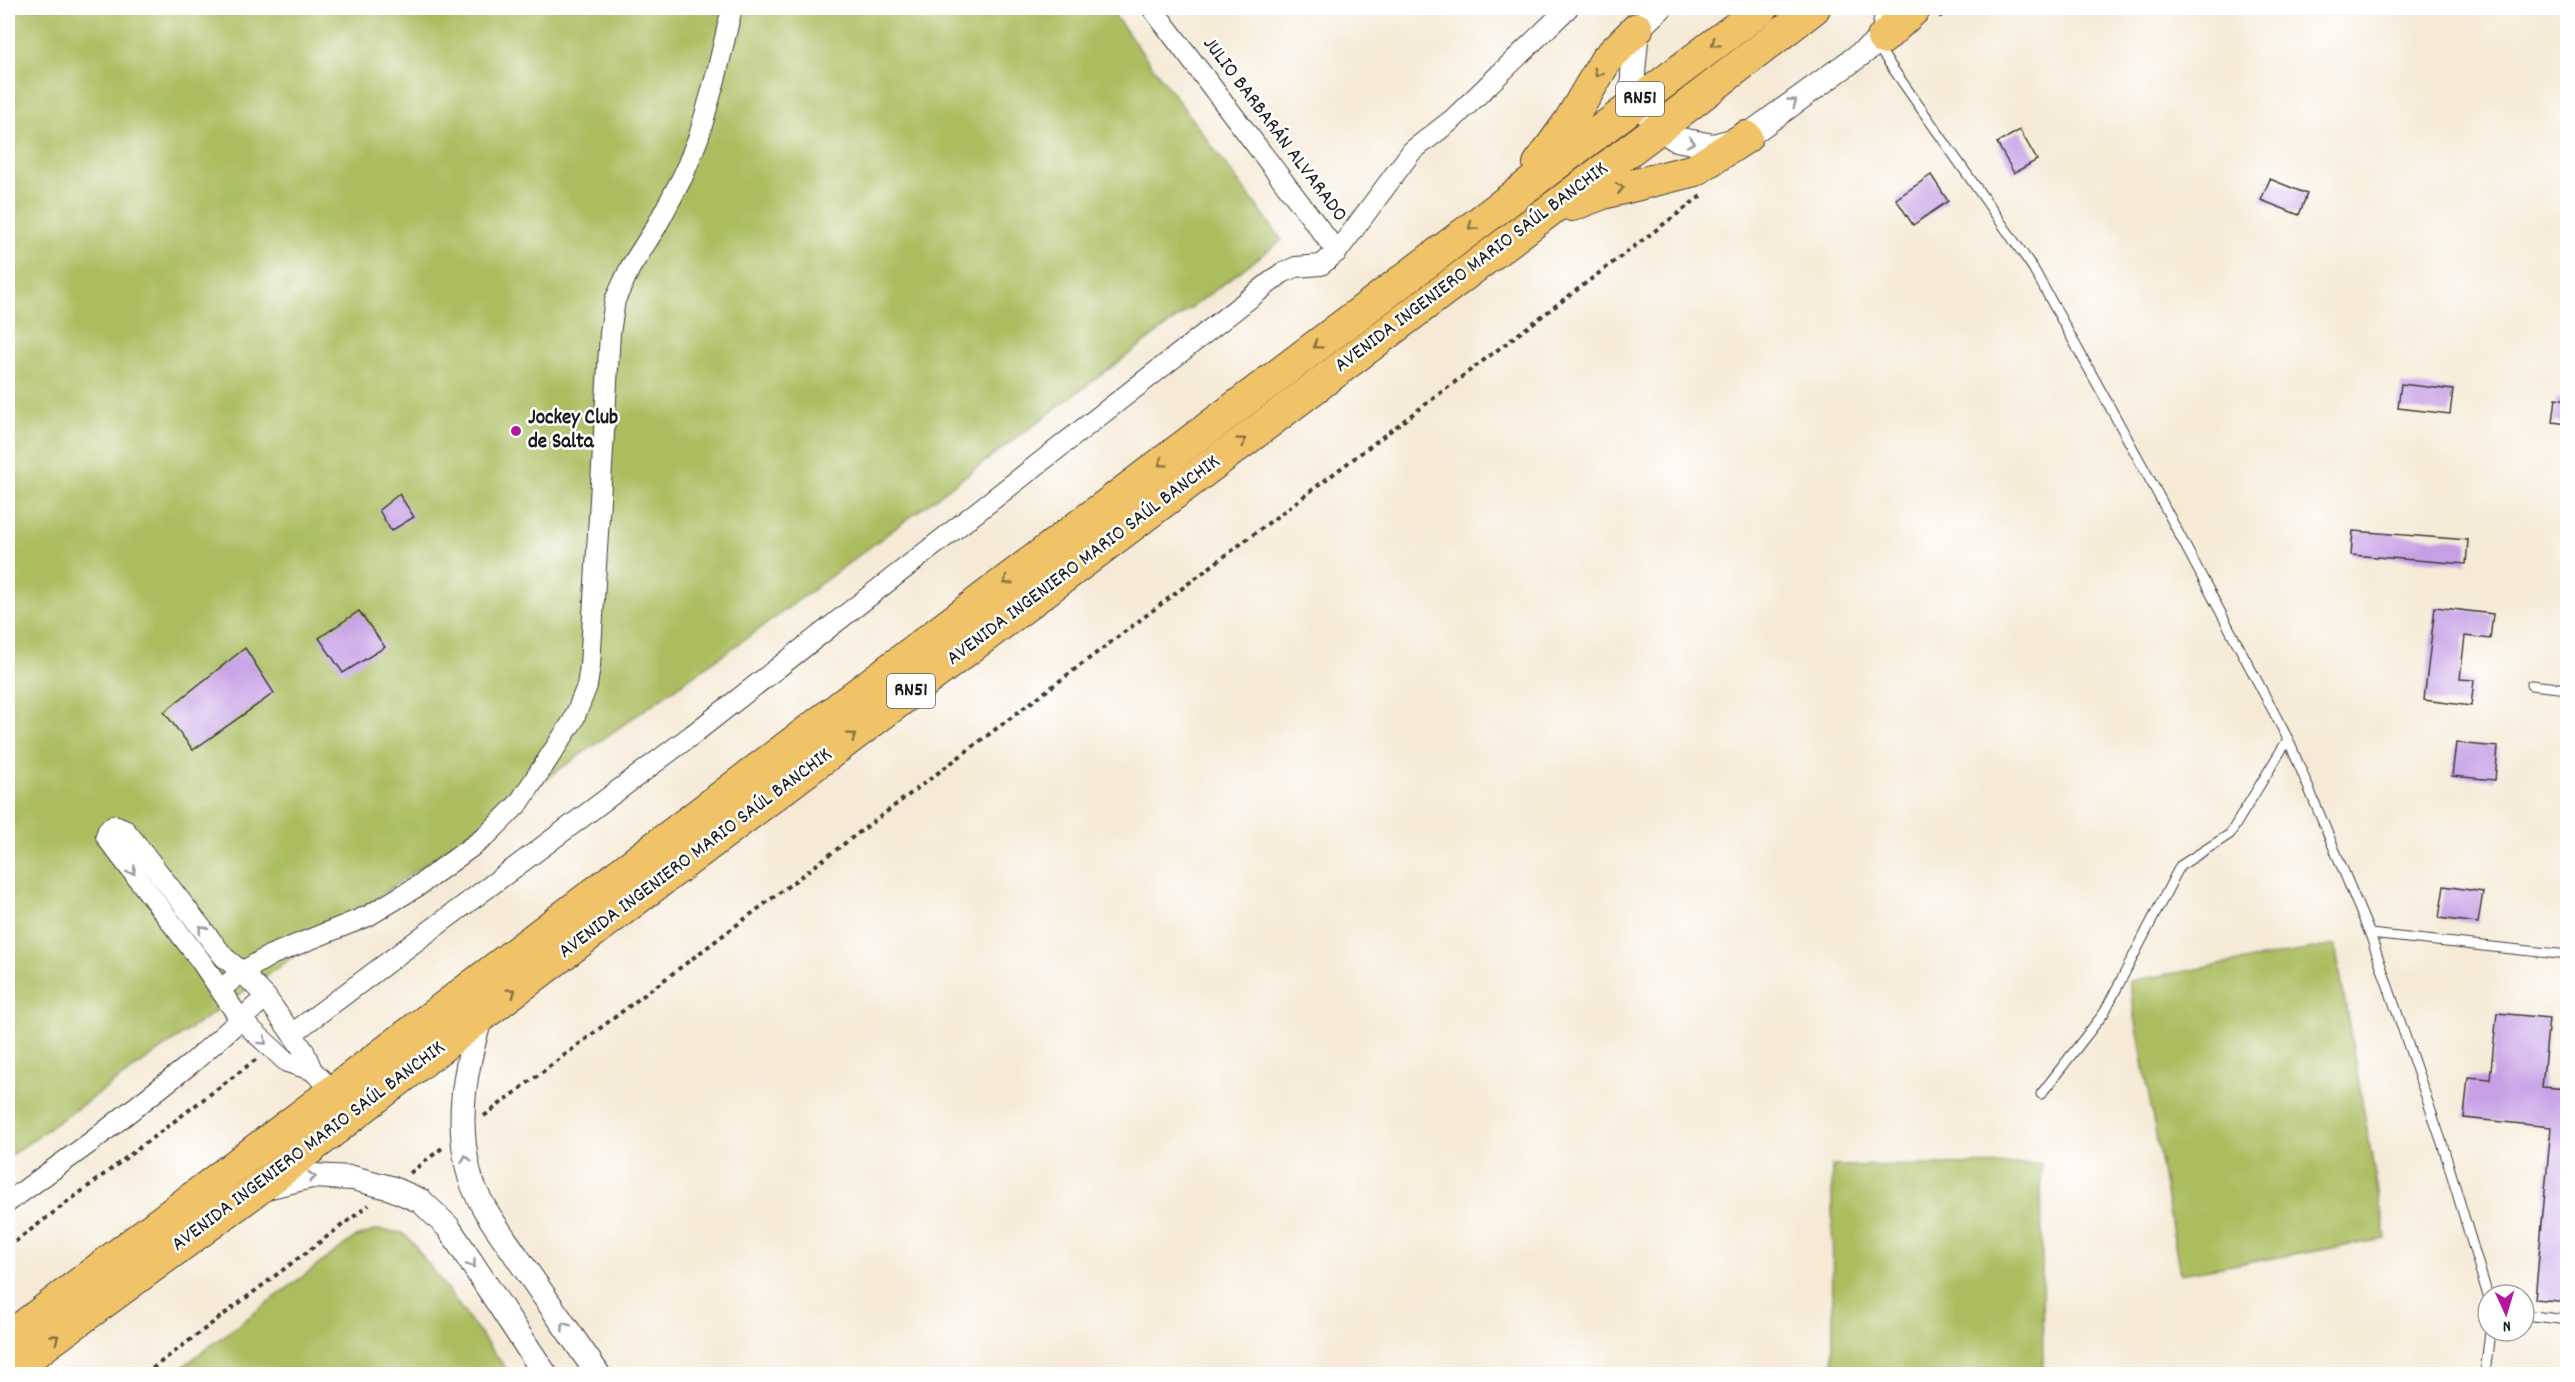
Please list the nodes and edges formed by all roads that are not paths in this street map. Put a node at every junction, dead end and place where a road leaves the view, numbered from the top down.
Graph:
1 (732, 8) edge
2 (1152, 8) edge
3 (1568, 8) edge
4 (1762, 8) edge
5 (1814, 8) edge
6 (1646, 16) edge
7 (1923, 16) edge
8 (1882, 30) edge
9 (1638, 101) junction
10 (1659, 128) junction
11 (1746, 137) junction
12 (1518, 191) junction
13 (1527, 225) junction
14 (1337, 252) junction
15 (2531, 685) dead end
16 (2568, 689) edge
17 (2288, 739) junction
18 (2370, 934) junction
19 (2568, 955) edge
20 (242, 972) junction
21 (221, 989) junction
22 (266, 997) junction
23 (481, 1016) junction
24 (240, 1019) junction
25 (293, 1033) junction
26 (312, 1070) junction
27 (334, 1092) junction
28 (2041, 1094) dead end
29 (255, 1191) junction
30 (8, 1202) edge
31 (2484, 1283) edge
32 (2536, 1316) edge
33 (2568, 1320) edge
34 (8, 1338) edge
35 (2489, 1343) edge
36 (8, 1372) edge
37 (545, 1374) edge
38 (598, 1374) edge
39 (2485, 1374) edge

1 - 20 street
2 - 14 street, JULIO BARBARÁN ALVARADO
3 - 14 street
4 -> 9 highway, AVENIDA INGENIERO MARIO SAÚL BANCHIK / RN51
5 - 10 highway, AVENIDA INGENIERO MARIO SAÚL BANCHIK / RN51
6 - 9 street
6 -> 12 highway
7 - 8 highway
11 -> 8 street
8 - 17 lane
9 - 10 street
9 - 12 highway, AVENIDA INGENIERO MARIO SAÚL BANCHIK / RN51
10 -> 11 street
10 - 13 highway, AVENIDA INGENIERO MARIO SAÚL BANCHIK / RN51
13 -> 11 highway
12 -> 27 highway, AVENIDA INGENIERO MARIO SAÚL BANCHIK / RN51
23 -> 13 highway, AVENIDA INGENIERO MARIO SAÚL BANCHIK / RN51
14 - 25 street
15 - 16 lane
17 - 18 lane
17 - 28 lane
18 - 19 lane
18 - 31 lane
20 - 21 street
20 -> 21 street
20 - 22 street
21 - 24 street
22 - 24 street
22 - 25 street
23 - 29 highway, AVENIDA INGENIERO MARIO SAÚL BANCHIK / RN51
38 -> 23 street
24 -> 26 street
24 - 30 street
25 - 26 street
26 - 27 street
27 - 34 highway, AVENIDA INGENIERO MARIO SAÚL BANCHIK / RN51
36 -> 29 highway, AVENIDA INGENIERO MARIO SAÚL BANCHIK / RN51
29 -> 37 street
32 - 33 lane
35 - 39 lane

